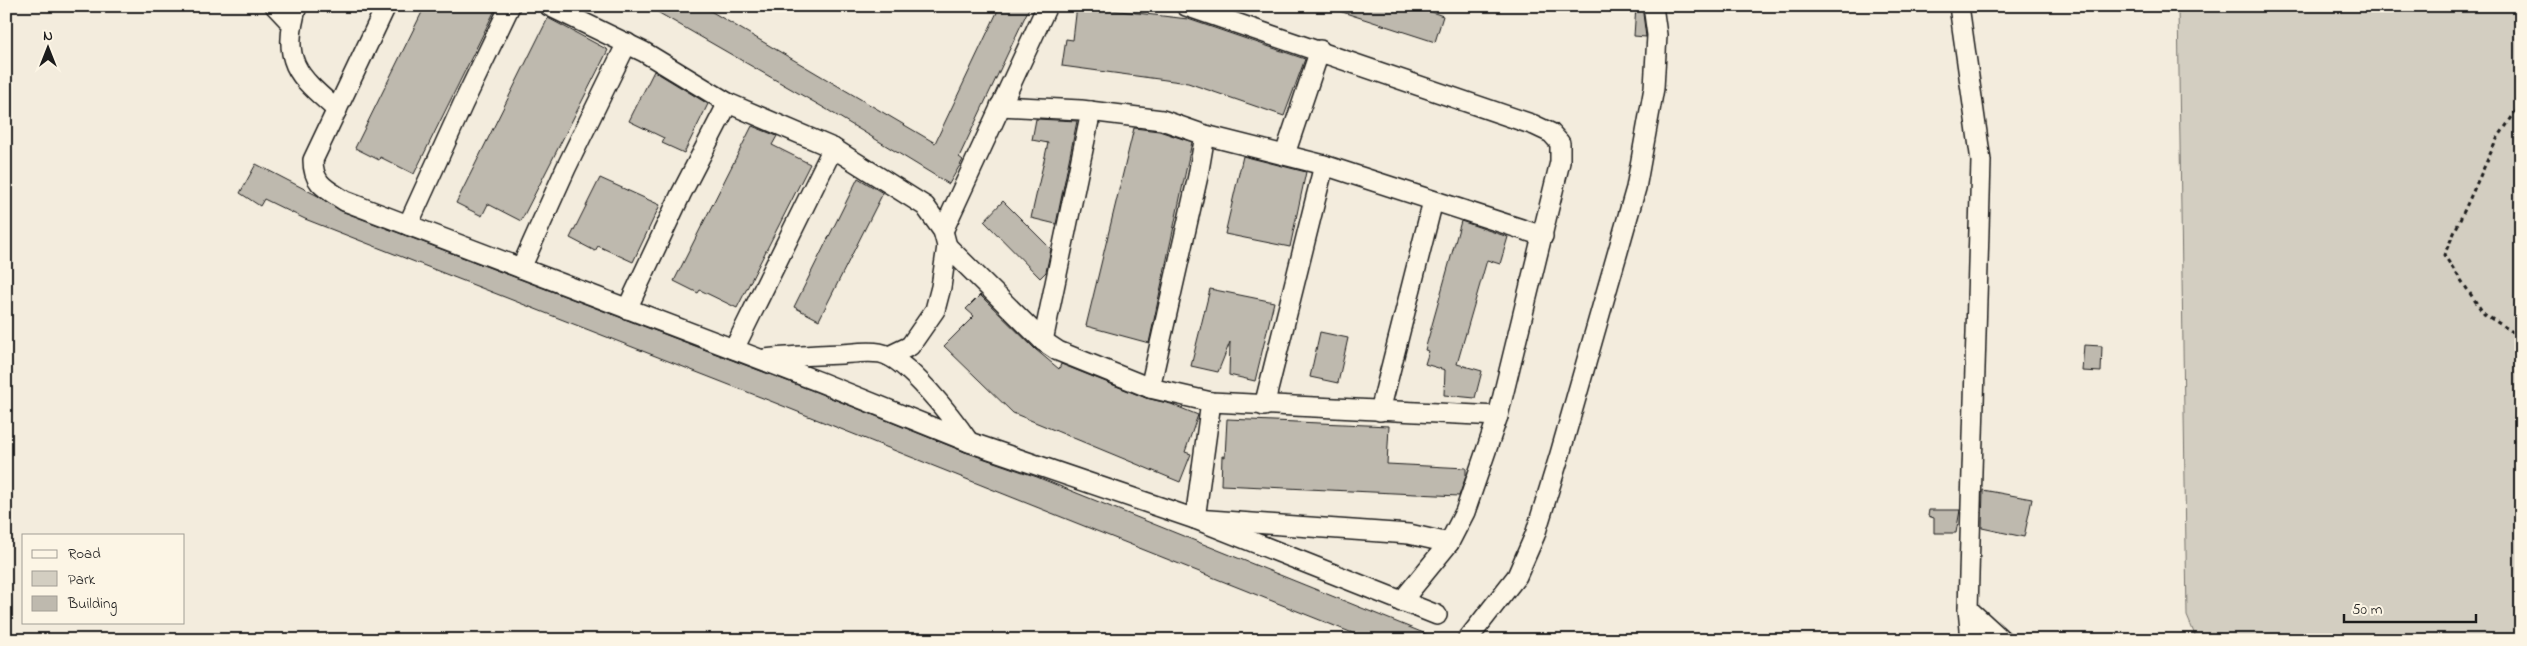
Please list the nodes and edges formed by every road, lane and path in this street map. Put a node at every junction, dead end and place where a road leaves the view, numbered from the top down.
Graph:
1 (275, 6) edge
2 (386, 6) edge
3 (510, 6) edge
4 (549, 6) edge
5 (1047, 6) edge
6 (1186, 6) edge
7 (1653, 6) edge
8 (1959, 6) edge
9 (294, 15) edge
10 (627, 43) junction
11 (1320, 50) junction
12 (728, 103) junction
13 (2521, 104) edge
14 (1000, 106) junction
15 (337, 110) junction
16 (1091, 111) junction
17 (1205, 136) junction
18 (833, 148) junction
19 (1285, 154) junction
20 (1324, 165) junction
21 (1433, 201) junction
22 (408, 225) junction
23 (1543, 236) junction
24 (945, 238) junction
25 (521, 268) junction
26 (627, 309) junction
27 (2521, 337) edge
28 (1043, 341) junction
29 (734, 349) junction
30 (889, 356) junction
31 (761, 360) junction
32 (1150, 388) junction
33 (1211, 402) junction
34 (1264, 406) junction
35 (1380, 411) junction
36 (1498, 416) junction
37 (969, 442) junction
38 (1195, 519) junction
39 (1449, 543) junction
40 (1401, 602) junction
41 (1968, 609) junction
42 (1437, 616) dead end
43 (1467, 640) edge
44 (1971, 640) edge
45 (2002, 640) edge

1 - 9 street
2 - 15 street
3 - 22 street
4 - 10 street
5 - 14 street
6 - 11 street
7 - 43 street
8 - 41 street
9 - 15 street
10 - 12 street
10 - 25 street
11 - 19 street
11 - 23 street
12 - 18 street
12 - 26 street
13 - 27 path
14 - 16 street
14 - 24 street
15 - 22 street
16 - 17 street
16 - 28 street
17 - 19 street
17 - 32 street
18 - 24 street
18 - 29 street
19 - 20 street
20 - 21 street
20 - 34 street
21 - 23 street
21 - 35 street
22 - 25 street
23 - 36 street
24 - 28 street
24 - 30 street
25 - 26 street
26 - 29 street
28 - 32 street
29 - 31 street
30 - 31 street
30 - 37 street
31 - 37 street
32 - 33 street
33 - 34 street
33 - 38 street
34 - 35 street
35 - 36 street
36 - 39 street
37 - 38 street
38 - 39 street
38 - 40 street
39 - 40 street
40 - 42 street
41 - 44 street
41 - 45 street

